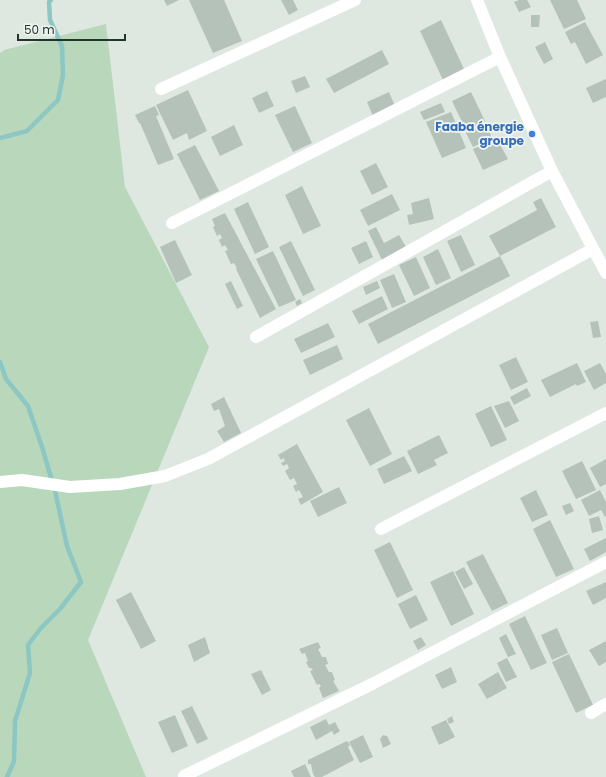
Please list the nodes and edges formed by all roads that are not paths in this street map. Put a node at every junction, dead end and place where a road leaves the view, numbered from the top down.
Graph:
1 (355, 0) edge
2 (477, 0) edge
3 (500, 57) junction
4 (161, 89) dead end
5 (552, 171) junction
6 (172, 223) dead end
7 (593, 249) junction
8 (603, 260) edge
9 (606, 273) edge
10 (256, 337) dead end
11 (606, 412) edge
12 (0, 482) edge
13 (381, 529) dead end
14 (606, 562) edge
15 (606, 704) edge
16 (591, 713) dead end
17 (184, 776) dead end

1 - 4 street
2 - 3 street
3 - 5 street
3 - 6 street
5 - 7 street
5 - 10 street
7 - 8 street
7 - 12 street
8 - 9 street
11 - 13 street
14 - 17 street
15 - 16 street

